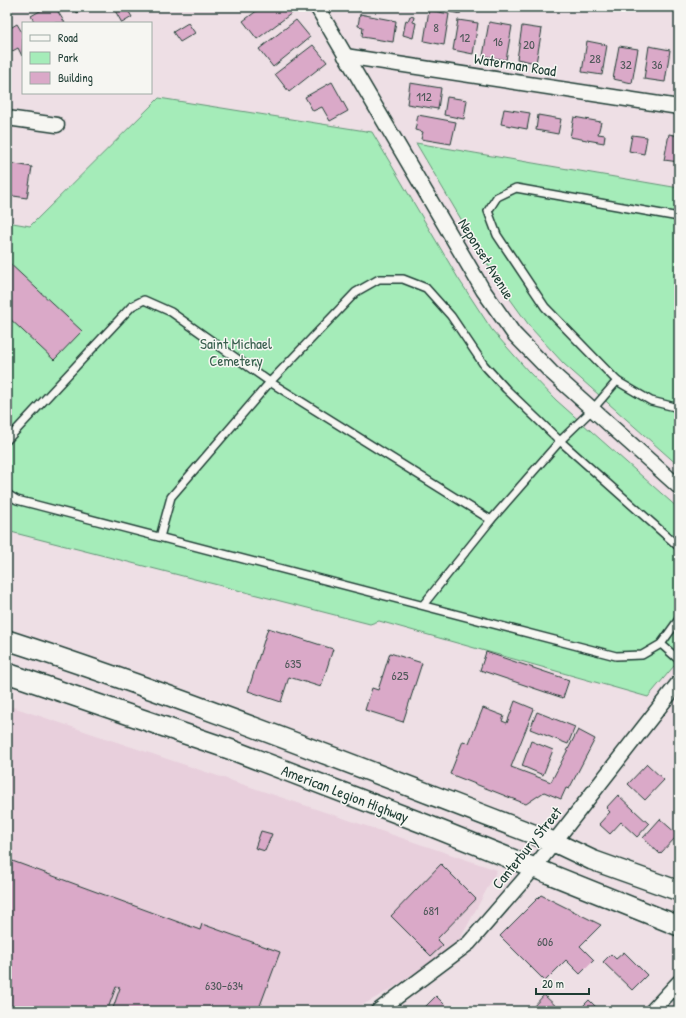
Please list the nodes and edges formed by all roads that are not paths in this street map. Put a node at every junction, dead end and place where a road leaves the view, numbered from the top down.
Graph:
1 (317, 7) edge
2 (345, 56) junction
3 (679, 107) edge
4 (7, 118) edge
5 (57, 125) dead end
6 (679, 217) edge
7 (617, 381) junction
8 (270, 382) junction
9 (679, 408) edge
10 (592, 410) junction
11 (7, 440) edge
12 (560, 441) junction
13 (679, 487) edge
14 (7, 494) edge
15 (491, 520) junction
16 (160, 537) junction
17 (679, 547) edge
18 (423, 605) junction
19 (679, 619) edge
20 (7, 640) edge
21 (661, 644) junction
22 (679, 660) edge
23 (7, 673) edge
24 (679, 682) edge
25 (554, 842) junction
26 (534, 868) junction
27 (679, 891) edge
28 (679, 926) edge
29 (679, 982) edge
30 (378, 1011) edge
31 (652, 1011) edge

1 - 2 street, Neponset Avenue
2 - 3 street, Waterman Road
2 - 10 street, Neponset Avenue
4 - 5 street
6 - 7 lane
7 - 9 lane
7 - 10 lane
8 - 11 lane
8 - 12 lane
8 - 15 lane
8 - 16 lane
10 - 12 lane
10 - 13 street, Neponset Avenue
12 - 15 lane
12 - 17 lane
14 - 16 lane
15 - 18 lane
16 - 18 lane
18 - 21 lane
19 - 21 lane
20 - 25 main road, American Legion Highway
21 - 22 lane
23 - 26 main road, American Legion Highway
24 - 25 street, Canterbury Street
25 - 26 street, Canterbury Street
25 - 27 main road, American Legion Highway
26 - 28 main road, American Legion Highway
26 - 30 street, Canterbury Street
29 - 31 street

